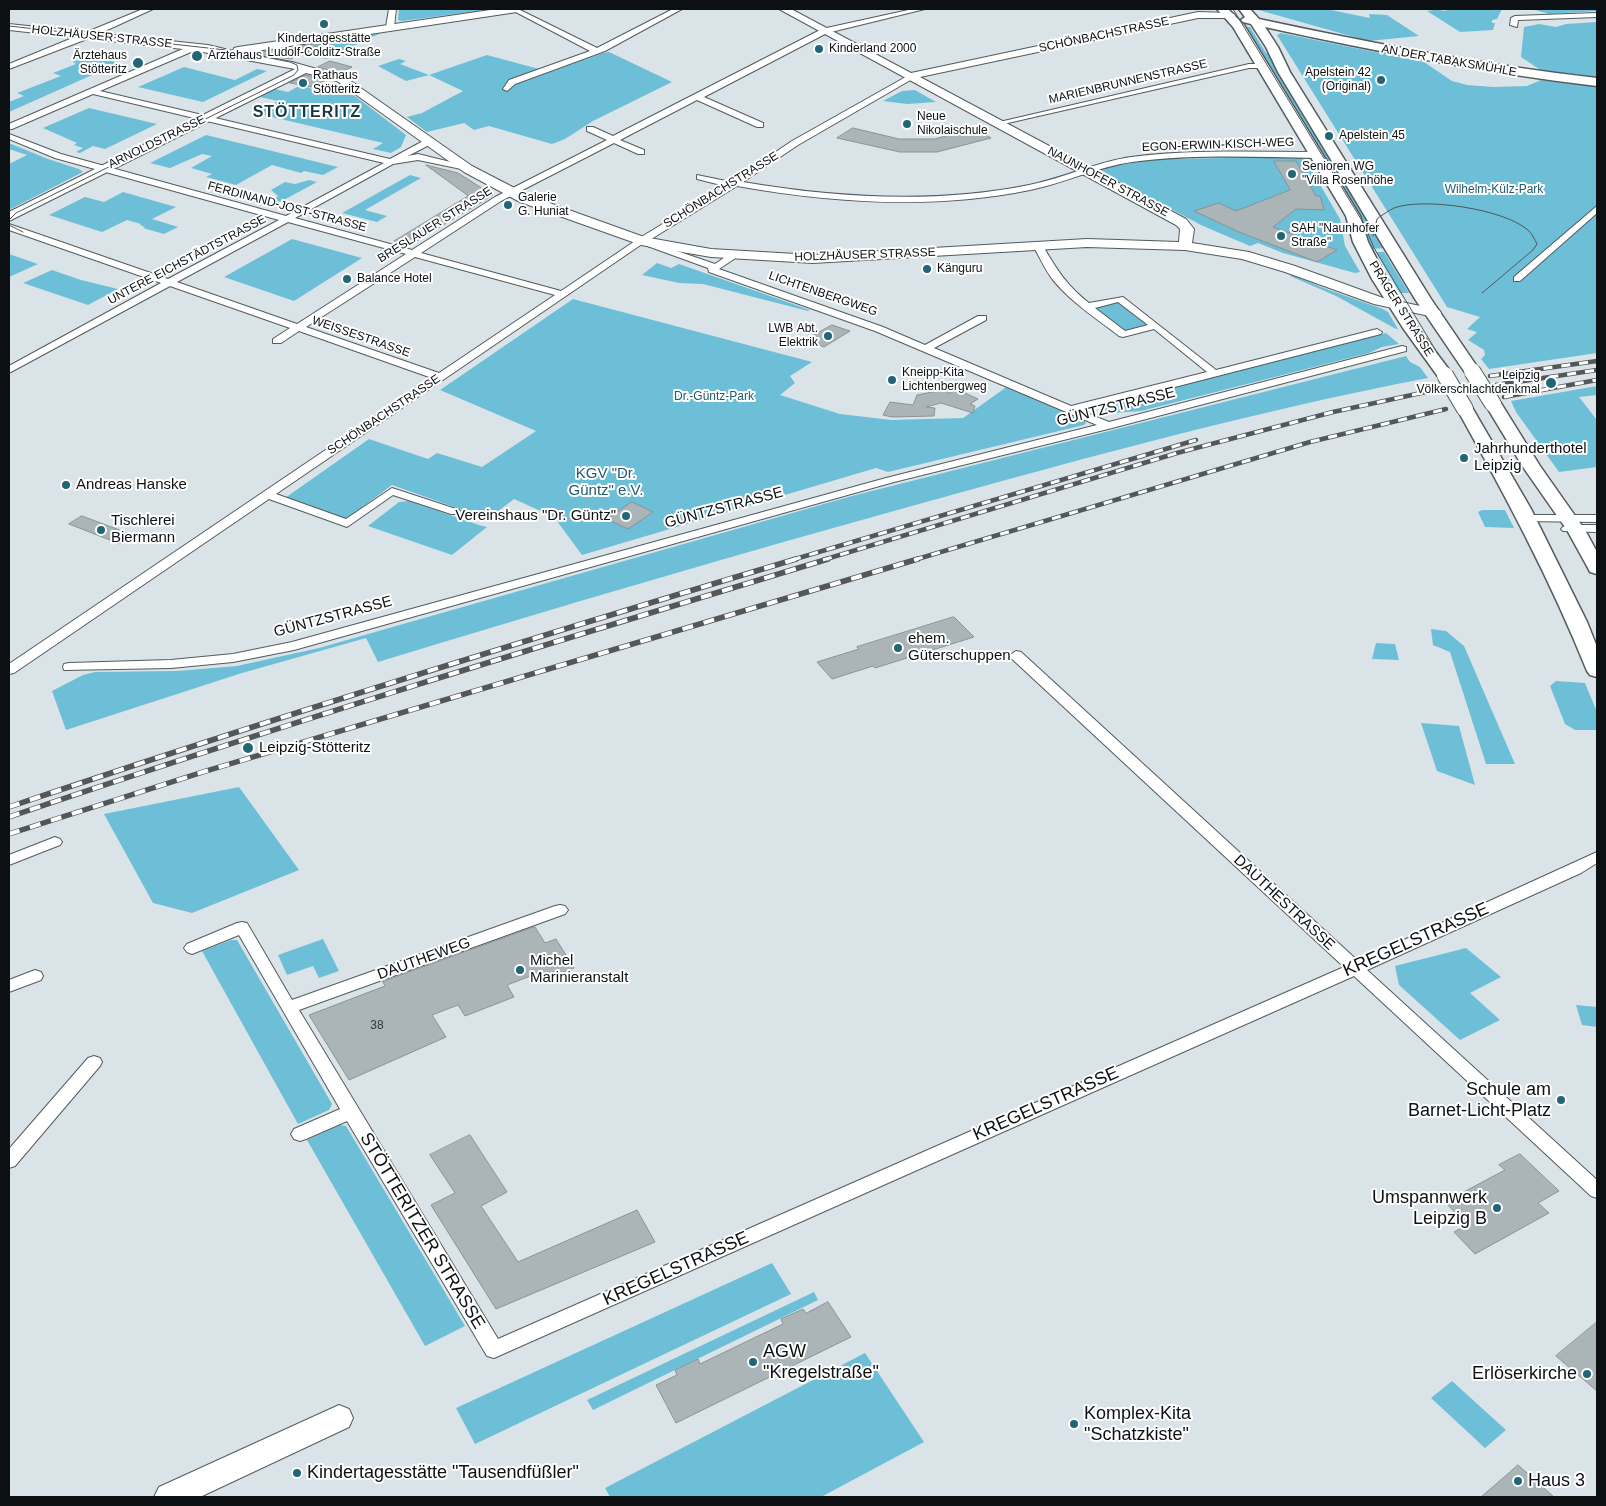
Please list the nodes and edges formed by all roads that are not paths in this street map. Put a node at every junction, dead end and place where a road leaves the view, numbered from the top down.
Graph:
1 (149, 9) edge
2 (392, 9) edge
3 (515, 9) edge
4 (678, 9) edge
5 (784, 9) edge
6 (920, 9) edge
7 (1213, 9) edge
8 (1225, 11) edge
9 (1249, 14) edge
10 (1597, 15) edge
11 (1514, 24) dead end
12 (9, 27) edge
13 (390, 27) junction
14 (825, 31) junction
15 (1303, 32) junction
16 (1263, 35) junction
17 (89, 36) junction
18 (293, 41) junction
19 (195, 47) junction
20 (218, 50) junction
21 (231, 51) junction
22 (596, 52) junction
23 (292, 65) junction
24 (1263, 66) junction
25 (9, 67) edge
26 (305, 69) junction
27 (911, 76) junction
28 (1597, 82) edge
29 (507, 89) dead end
30 (91, 91) junction
31 (698, 97) junction
32 (205, 118) junction
33 (999, 123) junction
34 (760, 126) dead end
35 (9, 127) edge
36 (590, 129) dead end
37 (9, 136) edge
38 (613, 140) junction
39 (428, 142) junction
40 (641, 152) dead end
41 (1317, 155) junction
42 (392, 162) junction
43 (103, 169) junction
44 (468, 169) junction
45 (1087, 172) junction
46 (700, 176) dead end
47 (734, 184) junction
48 (512, 192) junction
49 (1597, 210) edge
50 (9, 217) edge
51 (287, 220) junction
52 (9, 227) edge
53 (641, 241) junction
54 (1038, 246) junction
55 (1185, 246) junction
56 (412, 254) junction
57 (734, 255) junction
58 (714, 267) junction
59 (1517, 278) dead end
60 (1381, 280) junction
61 (169, 284) junction
62 (1332, 284) junction
63 (562, 294) junction
64 (1396, 305) junction
65 (1087, 307) junction
66 (1434, 313) junction
67 (982, 318) dead end
68 (1156, 326) junction
69 (296, 328) junction
70 (1377, 332) dead end
71 (1358, 336) junction
72 (277, 341) dead end
73 (927, 348) junction
74 (1402, 349) dead end
75 (1384, 354) junction
76 (9, 370) edge
77 (1214, 372) junction
78 (439, 377) junction
79 (1070, 410) junction
80 (1108, 426) junction
81 (266, 494) junction
82 (1597, 510) edge
83 (455, 512) dead end
84 (1597, 519) edge
85 (1569, 520) junction
86 (1529, 523) junction
87 (1597, 529) edge
88 (1597, 568) edge
89 (1016, 655) dead end
90 (69, 667) dead end
91 (9, 670) edge
92 (1597, 671) edge
93 (55, 842) dead end
94 (1597, 857) edge
95 (9, 860) edge
96 (1597, 867) edge
97 (1576, 869) junction
98 (560, 910) dead end
99 (192, 948) dead end
100 (1355, 969) junction
101 (35, 976) dead end
102 (9, 986) edge
103 (289, 1007) junction
104 (94, 1062) dead end
105 (350, 1112) junction
106 (300, 1134) dead end
107 (9, 1161) edge
108 (1597, 1191) edge
109 (494, 1350) joint
110 (339, 1418) dead end
111 (169, 1497) edge

1 - 17 street
2 - 13 street
3 - 13 street
3 - 22 street
4 - 22 street
5 - 14 street, NAUNHOFER STRASSE
6 - 14 street, BRESLAUER STRASSE
7 - 8 street
8 - 9 main road, AN DER TABAKSMÜHLE
8 - 24 main road, PRAGER STRASSE
8 - 27 street, SCHÖNBACHSTRASSE
9 - 15 main road, AN DER TABAKSMÜHLE
9 - 16 main road, PRAGER STRASSE
10 - 11 street
12 - 17 street, HOLZHÄUSER STRASSE
13 - 18 street
14 - 27 street, NAUNHOFER STRASSE
14 - 31 street, BRESLAUER STRASSE
15 - 16 main road
15 - 28 main road, AN DER TABAKSMÜHLE
16 - 66 main road, PRAGER STRASSE
17 - 19 street, HOLZHÄUSER STRASSE
17 - 25 street
18 - 20 street
18 - 21 street
19 - 20 street, HOLZHÄUSER STRASSE
19 - 23 street, HOLZHÄUSER STRASSE
19 - 30 street
20 - 21 street, HOLZHÄUSER STRASSE
21 - 23 street, HOLZHÄUSER STRASSE
22 - 29 street
23 - 26 street, HOLZHÄUSER STRASSE
24 - 33 street, MARIENBRUNNENSTRASSE
24 - 41 main road, PRAGER STRASSE
26 - 32 street, ARNOLDSTRASSE
26 - 39 street, HOLZHÄUSER STRASSE
27 - 33 street, NAUNHOFER STRASSE
27 - 47 street, SCHÖNBACHSTRASSE
30 - 32 street
30 - 35 street
31 - 34 street
31 - 38 street, BRESLAUER STRASSE
32 - 42 street
32 - 43 street, ARNOLDSTRASSE
33 - 45 street, NAUNHOFER STRASSE
36 - 38 street
37 - 43 street, FERDINAND-JOST-STRASSE
38 - 40 street
38 - 48 street, BRESLAUER STRASSE
39 - 42 street, UNTERE EICHSTÄDTSTRASSE
39 - 44 street, HOLZHÄUSER STRASSE
41 - 45 street, EGON-ERWIN-KISCH-WEG
41 - 60 main road, PRAGER STRASSE
42 - 44 street
42 - 51 street, UNTERE EICHSTÄDTSTRASSE
43 - 50 street, ARNOLDSTRASSE
43 - 51 street, FERDINAND-JOST-STRASSE
44 - 48 street, HOLZHÄUSER STRASSE
45 - 47 street, EGON-ERWIN-KISCH-WEG
45 - 55 street, NAUNHOFER STRASSE
46 - 47 street, EGON-ERWIN-KISCH-WEG
47 - 53 street, SCHÖNBACHSTRASSE
48 - 53 street, HOLZHÄUSER STRASSE
48 - 56 street, BRESLAUER STRASSE
49 - 59 street
51 - 56 street, FERDINAND-JOST-STRASSE
51 - 61 street, UNTERE EICHSTÄDTSTRASSE
52 - 61 street, WEISSESTRASSE
53 - 57 street, HOLZHÄUSER STRASSE
53 - 58 street, LICHTENBERGWEG
53 - 63 street, SCHÖNBACHSTRASSE
54 - 55 street, HOLZHÄUSER STRASSE
54 - 57 street, HOLZHÄUSER STRASSE
54 - 65 street
55 - 62 street
56 - 63 street, FERDINAND-JOST-STRASSE
56 - 69 street, BRESLAUER STRASSE
57 - 58 street
58 - 73 street, LICHTENBERGWEG
60 - 62 street
60 - 64 main road, PRAGER STRASSE
61 - 69 street, WEISSESTRASSE
61 - 76 street, UNTERE EICHSTÄDTSTRASSE
62 - 64 street
63 - 78 street, SCHÖNBACHSTRASSE
64 - 66 street
64 - 86 main road, PRAGER STRASSE, bridge
65 - 68 street
65 - 68 street
66 - 85 main road, PRAGER STRASSE, bridge
67 - 73 street
68 - 77 street
69 - 72 street, BRESLAUER STRASSE
69 - 78 street, WEISSESTRASSE
70 - 71 street, GÜNTZSTRASSE
71 - 75 street
71 - 77 street, GÜNTZSTRASSE
73 - 79 street, LICHTENBERGWEG
74 - 75 street, GÜNTZSTRASSE
75 - 80 street, GÜNTZSTRASSE
77 - 79 street, GÜNTZSTRASSE
78 - 81 street, SCHÖNBACHSTRASSE
79 - 80 street, LICHTENBERGWEG
80 - 90 street, GÜNTZSTRASSE
81 - 83 street
81 - 91 street, SCHÖNBACHSTRASSE
82 - 85 street
84 - 85 street
85 - 86 street
85 - 87 street
85 - 88 main road, PRAGER STRASSE
86 - 92 main road, PRAGER STRASSE
89 - 100 street, DAUTHESTRASSE
93 - 95 street
94 - 97 street, KREGELSTRASSE
96 - 97 street
97 - 100 street, KREGELSTRASSE
98 - 103 street, DAUTHEWEG
99 - 103 street, STÖTTERITZER STRASSE
100 - 108 street, DAUTHESTRASSE
100 - 109 street, KREGELSTRASSE
101 - 102 street
103 - 105 street, STÖTTERITZER STRASSE
104 - 107 street
105 - 106 street
105 - 109 street, STÖTTERITZER STRASSE
110 - 111 street

